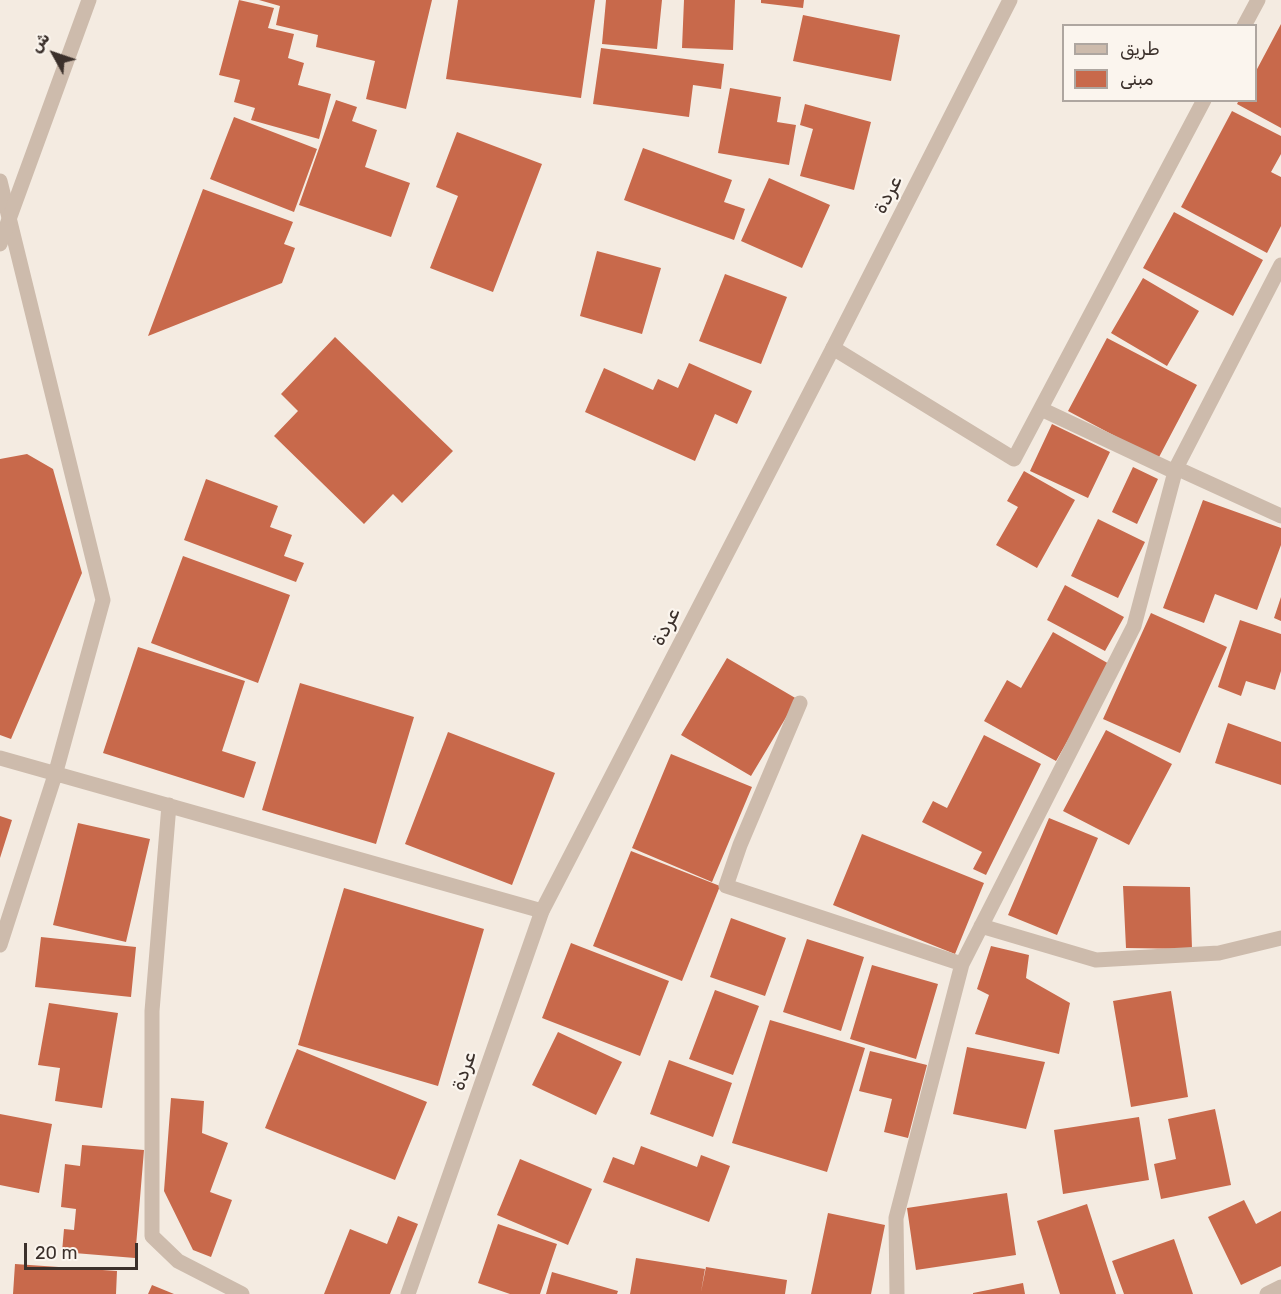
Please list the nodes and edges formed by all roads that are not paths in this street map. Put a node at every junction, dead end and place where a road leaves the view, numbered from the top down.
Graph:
1 (89, 0) edge
2 (1010, 0) edge
3 (1258, 0) edge
4 (1245, 24) edge
5 (1203, 102) edge
6 (0, 181) edge
7 (10, 217) junction
8 (0, 244) edge
9 (1281, 265) edge
10 (833, 348) junction
11 (1041, 409) junction
12 (1175, 470) junction
13 (1281, 516) edge
14 (800, 703) dead end
15 (0, 758) edge
16 (55, 774) junction
17 (169, 805) junction
18 (542, 911) junction
19 (981, 926) junction
20 (1281, 938) edge
21 (0, 945) edge
22 (962, 964) junction
23 (1281, 1287) edge
24 (242, 1294) edge
25 (408, 1294) edge
26 (897, 1294) edge
27 (1268, 1294) edge

1 - 7 street
2 - 10 street, عردة
3 - 4 street
5 - 11 street
6 - 7 street
7 - 8 street
7 - 16 street
9 - 12 street
10 - 11 street
10 - 18 street, عردة
11 - 12 street
12 - 13 street
12 - 19 street
14 - 22 street
15 - 16 street
16 - 17 street
16 - 21 street
17 - 18 street
17 - 24 street
18 - 25 street, عردة
19 - 20 street
19 - 22 street
22 - 26 street
23 - 27 street

